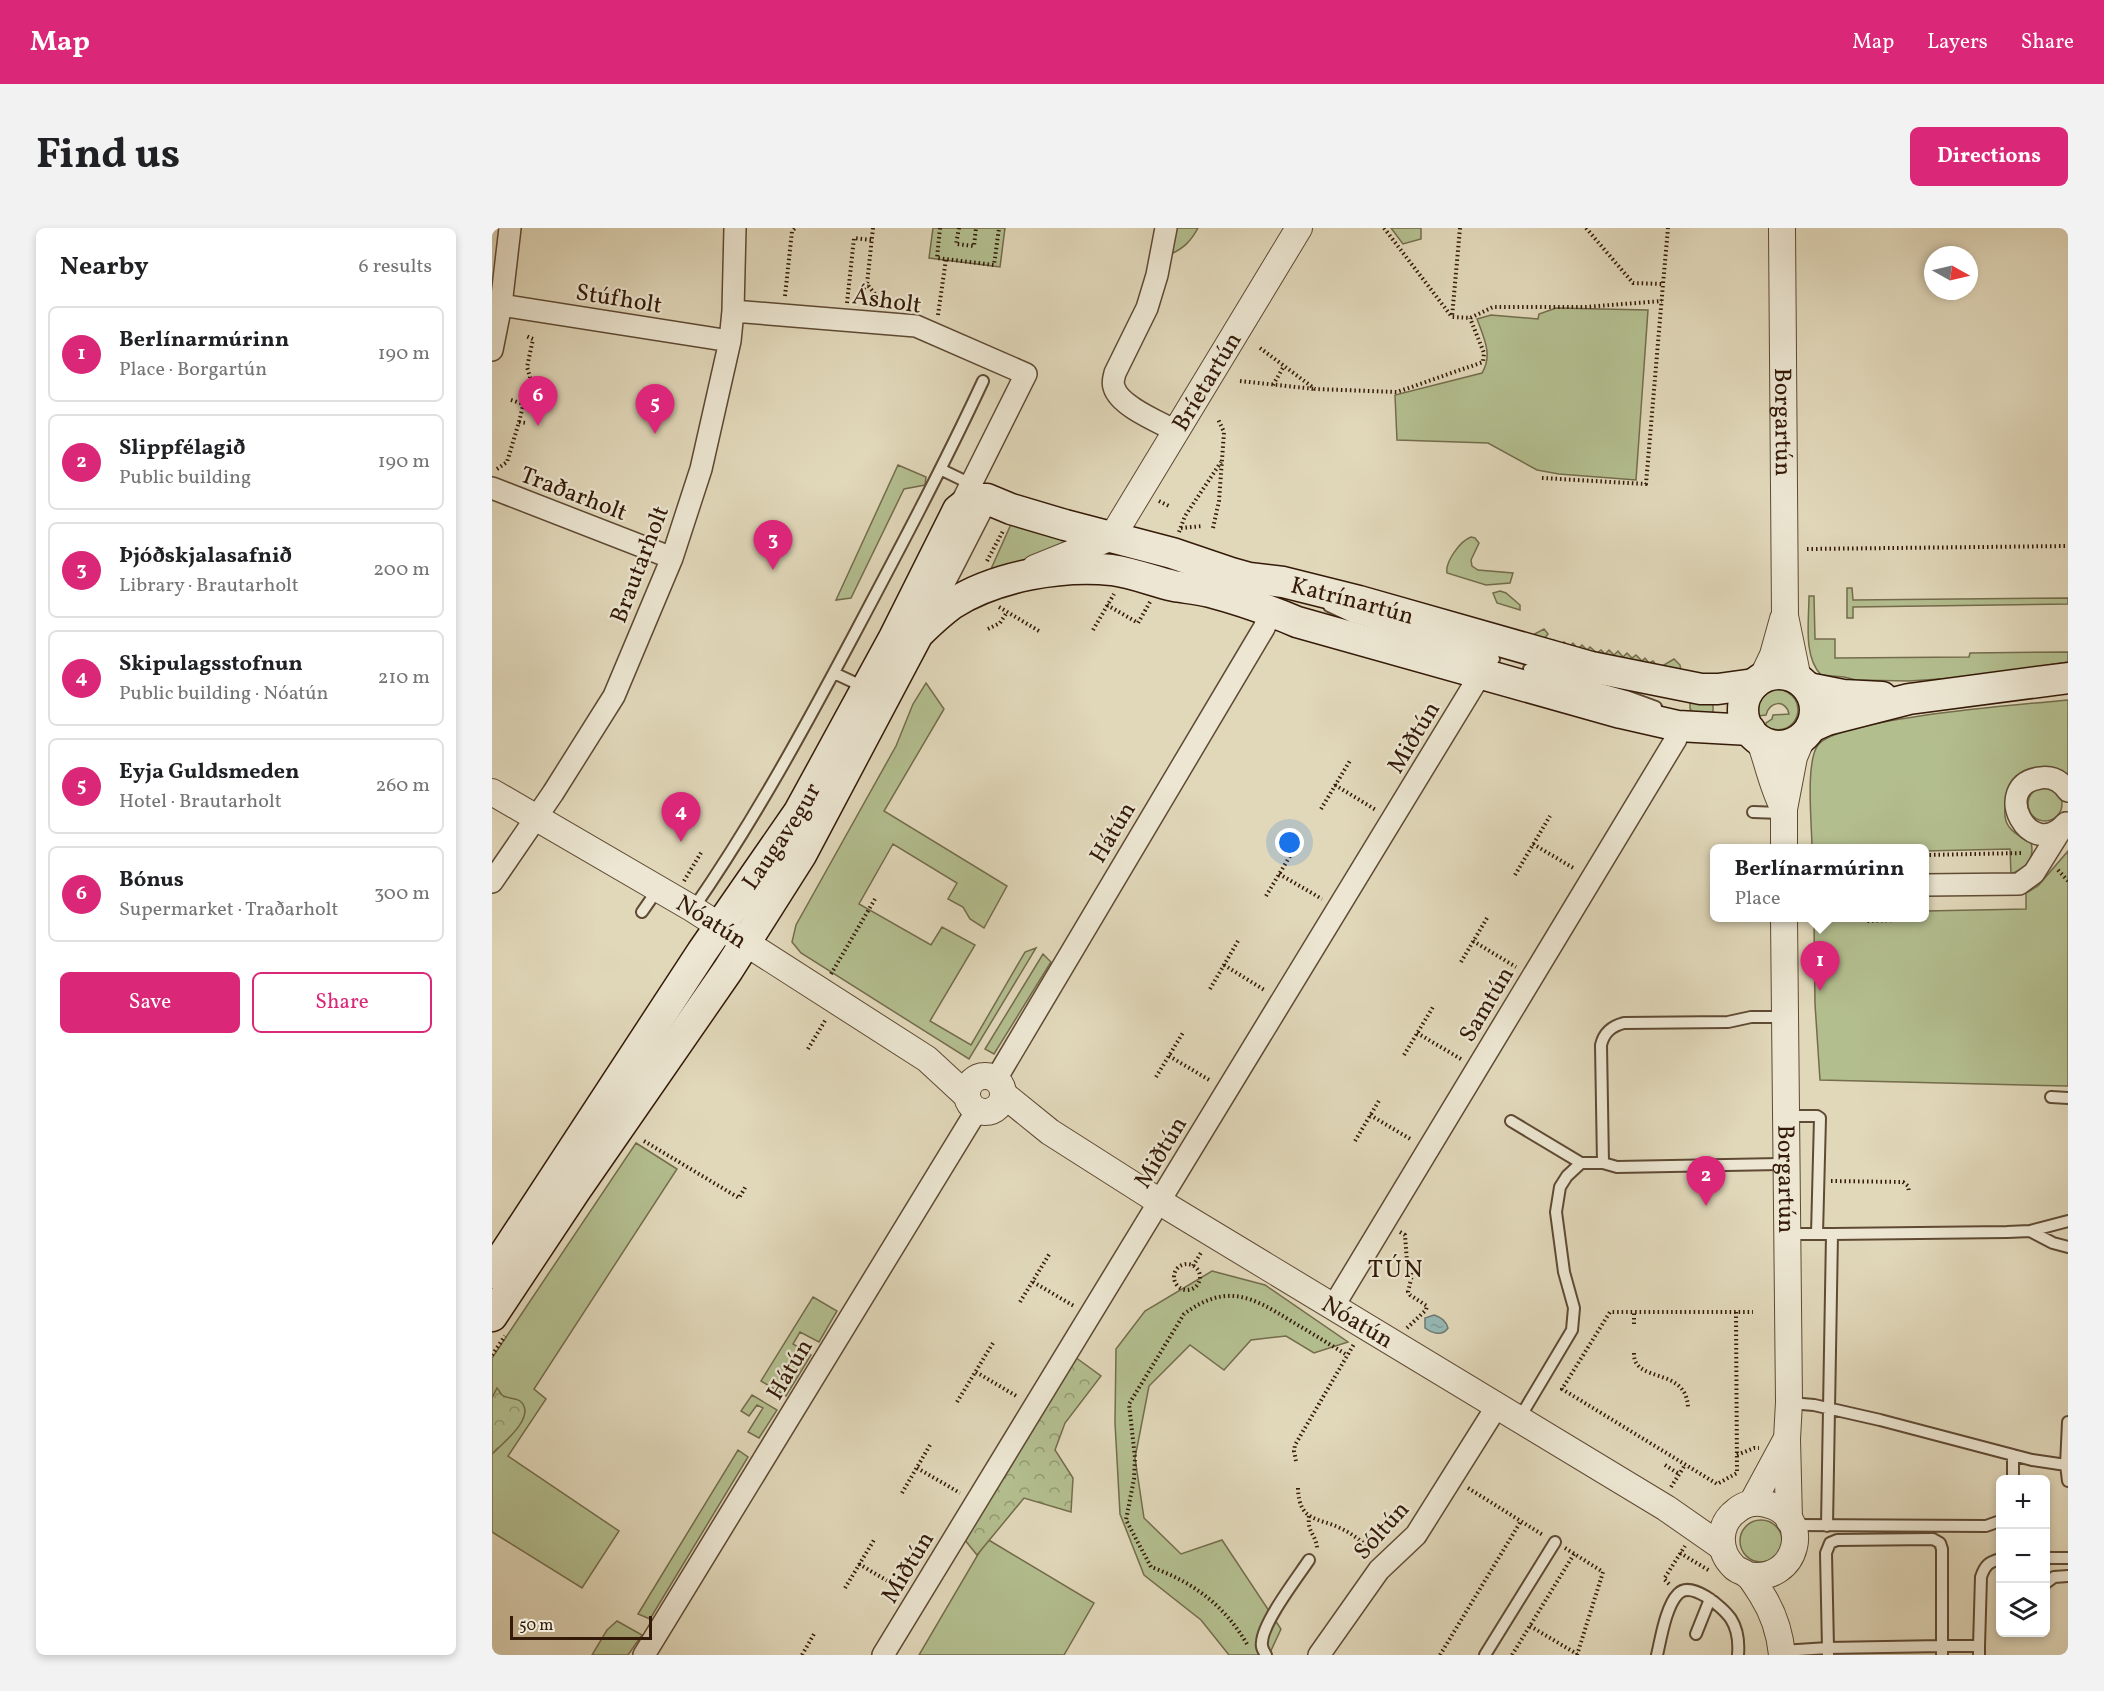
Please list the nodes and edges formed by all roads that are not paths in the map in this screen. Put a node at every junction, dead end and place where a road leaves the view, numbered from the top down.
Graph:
1 (510, 228) edge
2 (735, 228) edge
3 (1166, 228) edge
4 (1299, 228) edge
5 (1782, 228) edge
6 (501, 305) junction
7 (734, 311) junction
8 (730, 341) junction
9 (492, 350) edge
10 (1026, 374) joint
11 (984, 381) dead end
12 (1176, 431) junction
13 (942, 470) junction
14 (492, 479) edge
15 (972, 498) junction
16 (1112, 537) junction
17 (672, 558) junction
18 (1019, 576) junction
19 (1249, 578) junction
20 (1148, 588) junction
21 (1282, 600) junction
22 (1306, 613) dead end
23 (1785, 616) junction
24 (1328, 617) dead end
25 (1352, 617) junction
26 (918, 634) junction
27 (1487, 667) junction
28 (1528, 669) dead end
29 (834, 673) junction
30 (2068, 678) edge
31 (1758, 681) junction
32 (1803, 683) junction
33 (1701, 689) junction
34 (876, 693) junction
35 (1626, 696) junction
36 (1909, 699) junction
37 (1685, 719) junction
38 (1806, 732) junction
39 (1754, 735) junction
40 (2068, 791) edge
41 (492, 792) edge
42 (1784, 811) junction
43 (1753, 812) dead end
44 (536, 818) junction
45 (2065, 824) edge
46 (1784, 844) edge
47 (492, 882) edge
48 (1929, 885) edge
49 (658, 889) junction
50 (693, 909) junction
51 (642, 912) dead end
52 (1784, 922) edge
53 (720, 927) junction
54 (745, 943) junction
55 (1786, 1017) junction
56 (985, 1094) junction
57 (2051, 1097) dead end
58 (2068, 1098) edge
59 (1786, 1116) junction
60 (1511, 1121) dead end
61 (1581, 1163) junction
62 (1604, 1163) junction
63 (1787, 1164) junction
64 (1160, 1202) junction
65 (2068, 1221) edge
66 (2030, 1231) junction
67 (1788, 1234) junction
68 (1817, 1234) junction
69 (1832, 1234) junction
70 (2068, 1247) edge
71 (494, 1267) edge
72 (1333, 1307) junction
73 (492, 1316) edge
74 (1789, 1402) junction
75 (1497, 1406) junction
76 (1830, 1408) junction
77 (1518, 1419) junction
78 (2068, 1422) edge
79 (1776, 1444) junction
80 (2013, 1455) junction
81 (2067, 1465) edge
82 (2013, 1475) edge
83 (2068, 1481) edge
84 (1667, 1500) junction
85 (1742, 1508) junction
86 (1791, 1523) junction
87 (1996, 1523) edge
88 (1827, 1526) junction
89 (1555, 1542) dead end
90 (1720, 1558) junction
91 (2050, 1558) edge
92 (2068, 1558) edge
93 (1309, 1560) dead end
94 (1996, 1560) edge
95 (1785, 1565) junction
96 (1748, 1575) junction
97 (2068, 1576) edge
98 (2050, 1580) edge
99 (1710, 1599) junction
100 (1777, 1623) junction
101 (1696, 1634) dead end
102 (1942, 1650) edge
103 (1979, 1650) edge
104 (1828, 1652) edge
105 (1782, 1653) edge
106 (644, 1655) edge
107 (883, 1655) edge
108 (1266, 1655) edge
109 (1319, 1655) edge
110 (1485, 1655) edge
111 (1657, 1655) edge
112 (1738, 1655) edge

1 - 6 street
2 - 7 street, Brautarholt
3 - 12 street
4 - 12 street, Bríetartún
5 - 23 street, Borgartún
6 - 8 street, Stúfholt
6 - 9 street
7 - 8 street, Brautarholt
7 - 10 street, Ásholt
8 - 17 street, Brautarholt
10 - 15 street, Laugavegur
11 - 13 lane
12 - 16 street, Bríetartún
13 - 15 lane
13 - 29 lane
14 - 17 street, Traðarholt
15 - 16 main road, Katrínartún
15 - 26 street, Laugavegur
15 - 34 main road, Laugavegur
16 - 18 street
16 - 19 main road, Katrínartún
16 - 20 street
17 - 44 street, Brautarholt
18 - 20 main road, Katrínartún
18 - 26 main road, Katrínartún
19 - 21 lane
19 - 33 main road, Katrínartún
20 - 21 main road, Katrínartún
21 - 22 lane
21 - 25 lane
21 - 27 main road, Katrínartún
21 - 56 street, Hátún
23 - 31 street, Borgartún
23 - 32 street, Borgartún
24 - 25 lane
25 - 27 lane
26 - 34 main road, Laugavegur
27 - 37 main road, Katrínartún
27 - 64 street, Miðtún
28 - 35 lane
29 - 34 lane
29 - 50 lane
30 - 36 main road
31 - 32 main road
31 - 33 main road, Katrínartún
31 - 39 main road, Borgartún
32 - 36 main road
32 - 38 main road, Borgartún
33 - 35 lane
34 - 53 main road, Laugavegur
34 - 54 main road, Laugavegur
35 - 37 lane
36 - 38 main road
37 - 39 main road, Katrínartún
37 - 72 street, Samtún
38 - 39 main road
38 - 42 street, Borgartún
39 - 42 street, Borgartún
40 - 45 street
41 - 44 street, Nóatún
42 - 43 lane
42 - 46 street, Borgartún
44 - 47 street, Brautarholt
44 - 49 street, Nóatún
45 - 48 street
49 - 50 street, Nóatún
49 - 51 lane
50 - 53 street, Nóatún
52 - 55 street, Borgartún
53 - 54 street, Nóatún
53 - 71 main road, Laugavegur
54 - 56 street, Nóatún
54 - 73 main road, Laugavegur
55 - 59 street, Borgartún
55 - 62 lane
56 - 64 street, Nóatún
56 - 106 street, Hátún
57 - 58 lane
59 - 63 street, Borgartún
59 - 68 lane
60 - 61 lane
61 - 62 lane
61 - 77 lane
62 - 63 lane
63 - 67 street, Borgartún
64 - 72 street, Nóatún
64 - 107 street, Miðtún
65 - 66 lane
66 - 69 lane
66 - 70 lane
67 - 68 lane
67 - 74 street, Borgartún
68 - 69 lane
69 - 76 lane
72 - 75 street, Nóatún
74 - 76 lane
74 - 79 street, Borgartún
75 - 77 street, Nóatún
75 - 109 street, Sóltún
76 - 80 lane
76 - 88 lane
77 - 84 street, Nóatún
78 - 81 lane
79 - 85 street, Borgartún
79 - 86 street, Borgartún
80 - 81 lane
80 - 82 lane
81 - 83 lane
84 - 85 street, Nóatún
84 - 90 street, Nóatún
85 - 86 street
85 - 90 street, Borgartún
86 - 88 lane
86 - 95 street, Borgartún
87 - 88 lane
89 - 110 lane
90 - 96 street, Borgartún
91 - 92 lane
93 - 108 lane
94 - 103 lane
95 - 96 street
95 - 100 street, Borgartún
96 - 100 street, Borgartún
97 - 98 lane
99 - 101 lane
99 - 111 lane
99 - 112 lane
100 - 105 street, Borgartún
102 - 103 lane
102 - 104 lane
102 - 104 lane
104 - 105 lane

